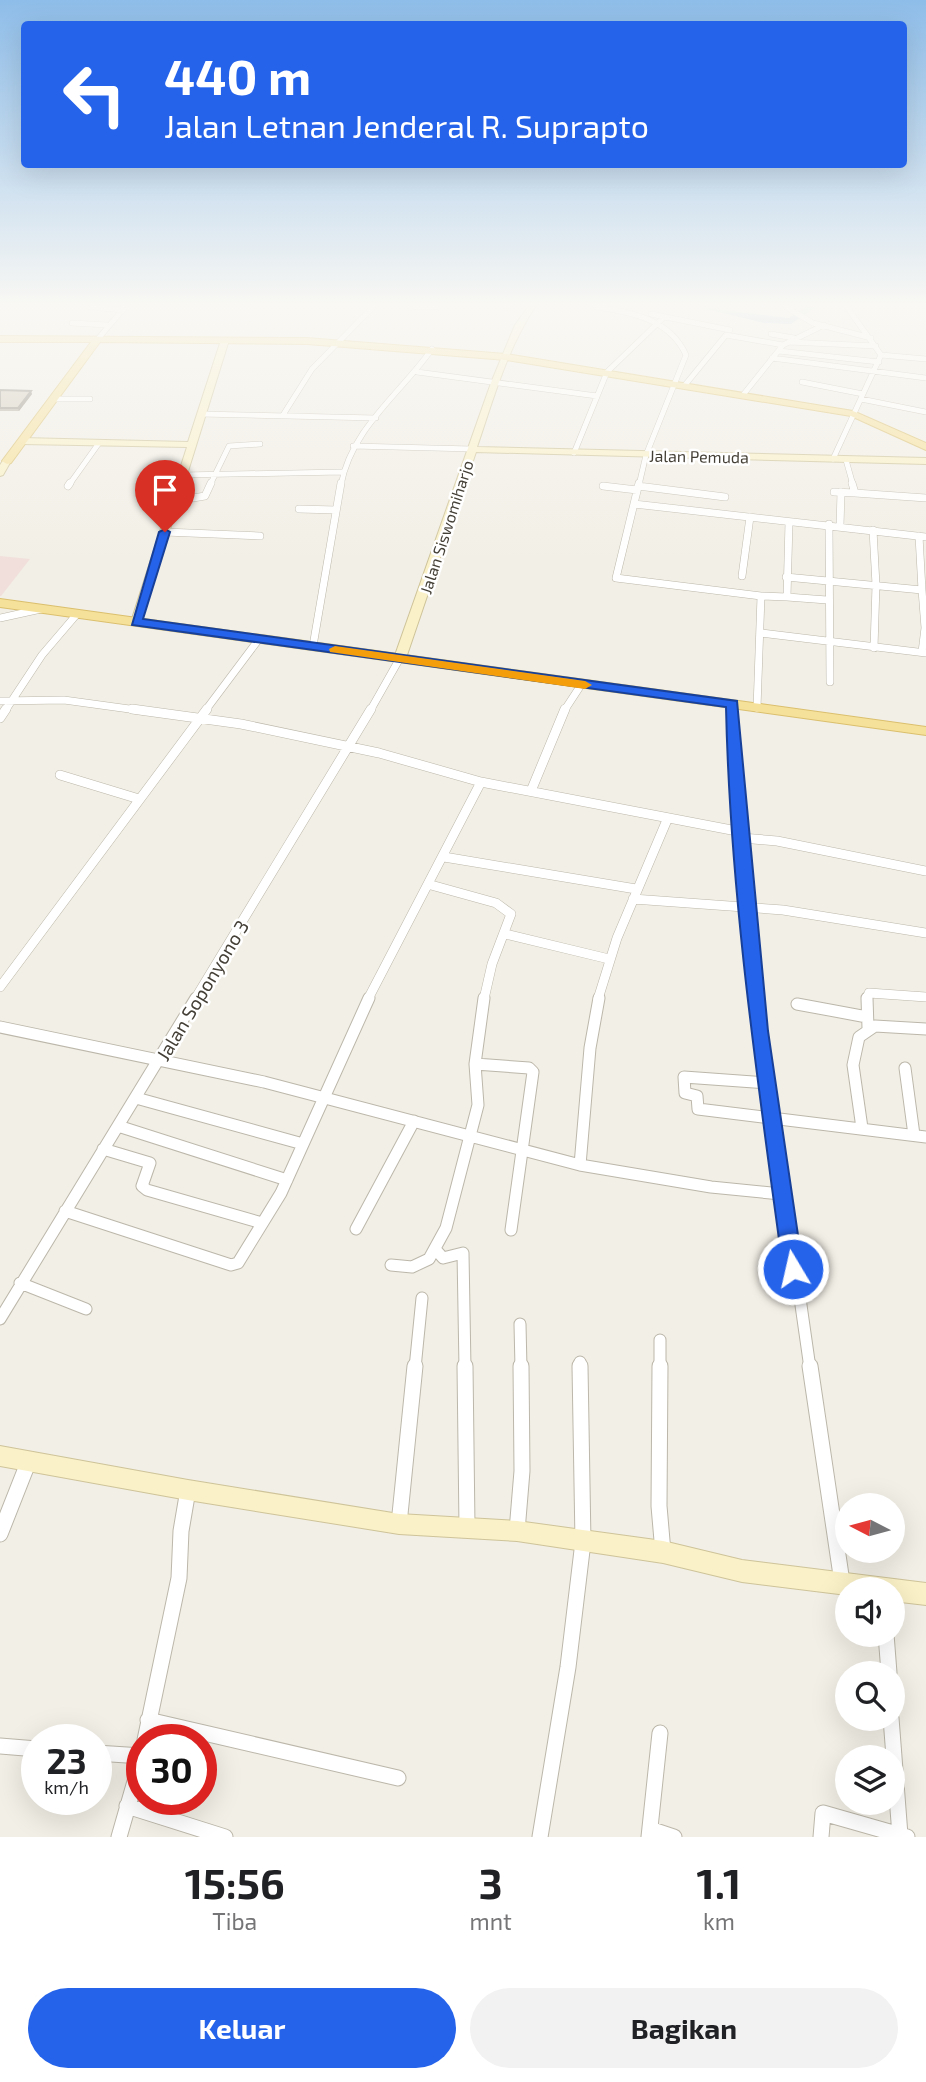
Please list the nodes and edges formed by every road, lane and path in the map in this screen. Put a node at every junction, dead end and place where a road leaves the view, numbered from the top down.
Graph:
1 (59, 393) edge
2 (208, 393) edge
3 (297, 393) edge
4 (399, 393) edge
5 (492, 393) edge
6 (571, 393) edge
7 (598, 393) edge
8 (669, 393) edge
9 (735, 393) edge
10 (845, 393) edge
11 (864, 393) edge
12 (743, 394) joint
13 (597, 396) junction
14 (862, 397) junction
15 (54, 399) junction
16 (90, 399) dead end
17 (926, 412) edge
18 (201, 414) junction
19 (853, 414) junction
20 (283, 415) junction
21 (376, 418) junction
22 (22, 441) junction
23 (99, 443) junction
24 (260, 444) dead end
25 (193, 445) junction
26 (353, 446) junction
27 (926, 447) edge
28 (472, 449) junction
29 (574, 453) junction
30 (646, 455) junction
31 (833, 459) junction
32 (846, 460) junction
33 (926, 461) edge
34 (1, 469) edge
35 (342, 472) junction
36 (216, 474) junction
37 (183, 475) junction
38 (68, 486) dead end
39 (603, 486) dead end
40 (638, 488) junction
41 (855, 493) junction
42 (724, 497) dead end
43 (926, 498) edge
44 (175, 500) junction
45 (634, 504) junction
46 (299, 509) dead end
47 (336, 510) junction
48 (750, 517) junction
49 (789, 522) junction
50 (829, 524) junction
51 (840, 526) junction
52 (873, 530) junction
53 (165, 532) junction
54 (260, 536) dead end
55 (923, 536) edge
56 (742, 576) dead end
57 (786, 577) junction
58 (830, 581) junction
59 (876, 585) junction
60 (922, 590) junction
61 (761, 596) junction
62 (787, 597) junction
63 (827, 600) junction
64 (0, 603) edge
65 (41, 609) junction
66 (77, 614) junction
67 (0, 618) edge
68 (136, 622) junction
69 (761, 633) junction
70 (259, 639) junction
71 (831, 643) junction
72 (313, 646) junction
73 (874, 648) junction
74 (924, 652) edge
75 (400, 658) junction
76 (830, 682) dead end
77 (581, 685) junction
78 (0, 701) edge
79 (12, 701) junction
80 (732, 704) junction
81 (757, 708) junction
82 (0, 718) edge
83 (202, 719) junction
84 (926, 731) edge
85 (349, 747) junction
86 (60, 775) dead end
87 (481, 782) junction
88 (531, 791) junction
89 (139, 799) junction
90 (667, 820) junction
91 (742, 835) junction
92 (444, 858) junction
93 (926, 871) edge
94 (431, 885) junction
95 (634, 894) junction
96 (748, 907) junction
97 (926, 933) edge
98 (505, 934) junction
99 (609, 959) junction
100 (0, 987) edge
101 (926, 997) edge
102 (797, 1004) dead end
103 (868, 1023) junction
104 (0, 1027) edge
105 (926, 1029) edge
106 (160, 1060) junction
107 (475, 1064) junction
108 (905, 1068) dead end
109 (767, 1083) junction
110 (323, 1097) junction
111 (136, 1098) junction
112 (772, 1116) junction
113 (414, 1121) junction
114 (118, 1126) junction
115 (863, 1128) junction
116 (920, 1136) edge
117 (471, 1137) junction
118 (303, 1144) junction
119 (103, 1149) junction
120 (522, 1152) junction
121 (580, 1165) junction
122 (287, 1180) junction
123 (781, 1194) junction
124 (65, 1211) junction
125 (262, 1223) junction
126 (356, 1229) dead end
127 (511, 1230) dead end
128 (436, 1250) junction
129 (391, 1265) dead end
130 (20, 1283) junction
131 (422, 1298) dead end
132 (86, 1309) dead end
133 (0, 1319) edge
134 (520, 1324) dead end
135 (660, 1340) dead end
136 (580, 1362) dead end
137 (0, 1456) edge
138 (28, 1463) junction
139 (188, 1490) junction
140 (399, 1524) junction
141 (467, 1527) junction
142 (517, 1531) junction
143 (0, 1534) edge
144 (583, 1542) junction
145 (663, 1552) junction
146 (841, 1577) edge
147 (835, 1582) edge
148 (905, 1591) edge
149 (926, 1594) edge
150 (148, 1720) junction
151 (147, 1724) edge
152 (892, 1731) edge
153 (660, 1733) dead end
154 (0, 1746) edge
155 (21, 1748) edge
156 (398, 1778) dead end
157 (126, 1810) edge
158 (155, 1815) edge
159 (649, 1833) edge
160 (903, 1836) edge
161 (119, 1837) edge
162 (225, 1837) edge
163 (540, 1837) edge
164 (674, 1837) edge
165 (821, 1837) edge

1 - 15 main road
2 - 18 main road
3 - 20 street
4 - 21 street
5 - 28 main road, Jalan Siswomiharjo
6 - 13 street
7 - 13 street
8 - 30 street
9 - 12 main road
10 - 14 street
11 - 14 street
12 - 19 main road
13 - 29 street
14 - 17 street
14 - 19 street
15 - 16 street
15 - 22 main road
18 - 20 street
18 - 25 main road
19 - 27 main road
19 - 31 street
20 - 21 street
21 - 26 street
22 - 23 main road
22 - 34 main road
23 - 25 main road
23 - 38 street
24 - 36 street
25 - 37 main road
26 - 28 street
26 - 35 street
28 - 29 main road, Jalan Pemuda
28 - 75 main road, Jalan Siswomiharjo
29 - 30 main road, Jalan Pemuda
30 - 31 main road, Jalan Pemuda
30 - 40 street
31 - 32 main road, Jalan Pemuda
32 - 33 main road, Jalan Pemuda
32 - 41 street
35 - 36 street
35 - 47 street
36 - 37 street
36 - 44 street
37 - 44 main road
39 - 40 street
40 - 42 street
40 - 45 street
41 - 43 street
41 - 51 street
44 - 53 main road
45 - 48 street
45 - 61 street
46 - 47 street
47 - 72 street
48 - 49 street
48 - 56 street
49 - 50 street
49 - 57 street
50 - 51 street
50 - 58 street
51 - 52 street
52 - 55 street
52 - 59 street
53 - 54 street
53 - 68 main road
55 - 60 street
57 - 58 street
57 - 62 street
58 - 59 street
58 - 63 street
59 - 60 street
59 - 73 street
60 - 74 street
61 - 62 street
61 - 69 street
62 - 63 street
63 - 71 street
64 - 65 main road
65 - 66 main road
65 - 67 street
66 - 68 main road
66 - 79 street
68 - 70 main road
69 - 71 street
69 - 81 street
70 - 72 main road
70 - 83 street
71 - 73 street
71 - 76 street
72 - 75 main road
73 - 74 street
75 - 77 main road
75 - 85 street, Jalan Soponyono 3
77 - 80 main road
77 - 88 street
78 - 79 street
79 - 82 street
79 - 83 street
80 - 81 main road
80 - 91 street
81 - 84 main road
83 - 85 street
83 - 89 street
85 - 87 street
85 - 106 street, Jalan Soponyono 3
86 - 89 street
87 - 88 street
87 - 92 street
88 - 90 street
89 - 100 street
90 - 91 street
90 - 95 street
91 - 93 street
91 - 96 street
92 - 94 street
92 - 95 street
94 - 98 street
94 - 110 street
95 - 96 street
95 - 99 street
96 - 97 street
96 - 109 street
98 - 99 street
98 - 107 street
99 - 121 street
101 - 103 street
102 - 103 street
103 - 105 street
103 - 115 street
104 - 106 street
106 - 110 street
106 - 111 street, Jalan Soponyono 3
107 - 117 street
107 - 120 street
108 - 116 street
109 - 112 street
109 - 112 street
110 - 113 street
110 - 118 street
111 - 114 street, Jalan Soponyono 3
111 - 118 street
112 - 115 street
112 - 123 street
113 - 117 street
113 - 126 street
114 - 119 street, Jalan Soponyono 3
114 - 122 street
115 - 116 street
117 - 120 street
117 - 128 street
118 - 122 street
119 - 124 street, Jalan Soponyono 3
119 - 125 street
120 - 121 street
120 - 127 street
121 - 123 street
122 - 125 street
123 - 146 street
124 - 125 street
124 - 130 street, Jalan Soponyono 3
128 - 129 street
128 - 141 street
130 - 132 street
130 - 133 street, Jalan Soponyono 3
131 - 140 street
134 - 142 street
135 - 145 street
136 - 144 street
137 - 138 main road
138 - 139 main road
138 - 143 street
139 - 140 main road
139 - 150 street
140 - 141 main road
141 - 142 main road
142 - 144 main road
144 - 145 main road
144 - 163 street
145 - 147 main road
148 - 149 main road
150 - 151 street
150 - 156 street
152 - 160 street
153 - 159 street
154 - 155 street
157 - 161 street
158 - 162 street
159 - 164 street
160 - 165 street

